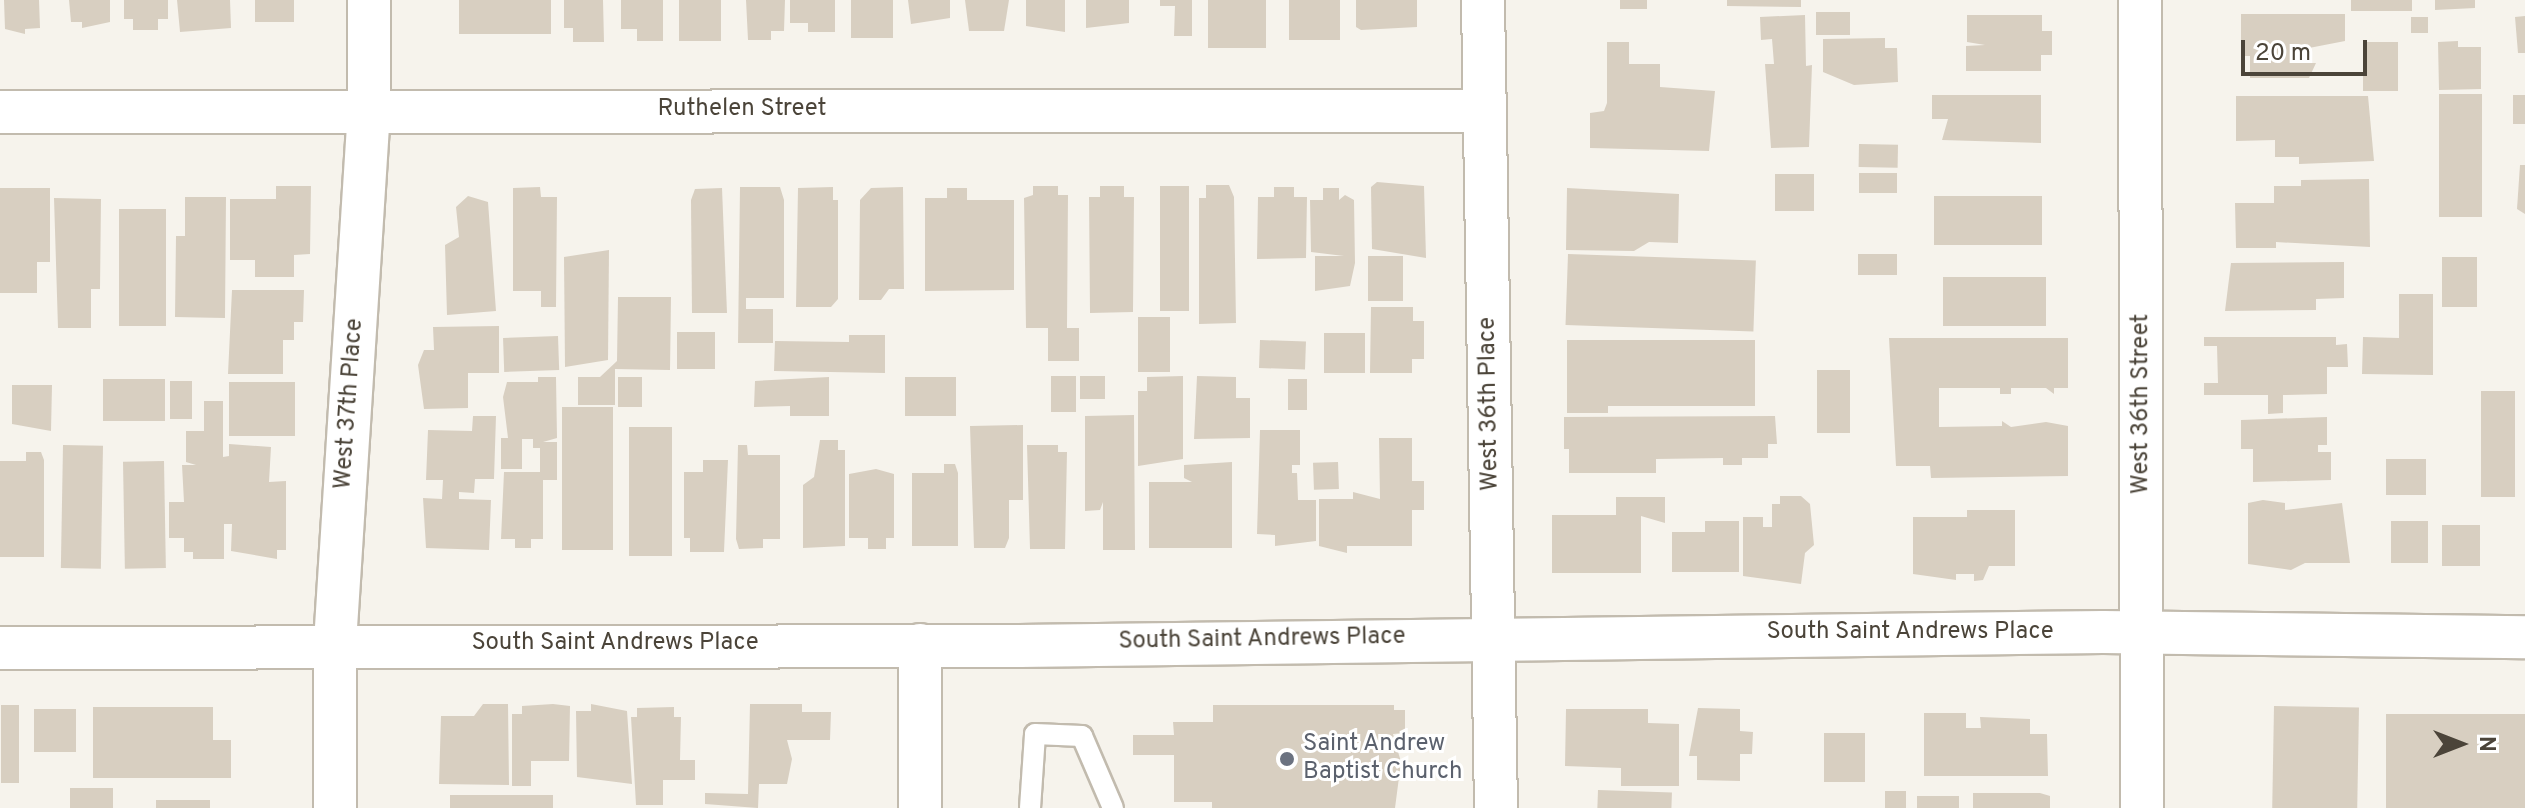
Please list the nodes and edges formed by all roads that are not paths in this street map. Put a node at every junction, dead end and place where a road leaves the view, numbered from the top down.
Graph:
1 (369, 0) edge
2 (1483, 0) edge
3 (2140, 0) edge
4 (369, 110) junction
5 (1484, 111) junction
6 (0, 112) edge
7 (2142, 632) junction
8 (1495, 636) junction
9 (2525, 637) edge
10 (335, 643) junction
11 (920, 645) junction
12 (0, 648) edge
13 (335, 808) edge
14 (920, 808) edge
15 (1030, 808) edge
16 (1113, 808) edge
17 (1496, 808) edge
18 (2142, 808) edge

1 - 4 street, West 37th Place
2 - 5 street, West 36th Place
3 - 7 street, West 36th Street
4 - 5 street, Ruthelen Street
4 - 6 street, Ruthelen Street
4 - 10 street, West 37th Place
5 - 8 street, West 36th Place
7 - 8 street, South Saint Andrews Place
7 - 9 street, South Saint Andrews Place
7 - 18 street, West 36th Street
8 - 11 street, South Saint Andrews Place
8 - 17 street, West 36th Place
10 - 11 street, South Saint Andrews Place
10 - 12 street, South Saint Andrews Place
10 - 13 street, West 37th Place
11 - 14 street
15 - 16 lane

